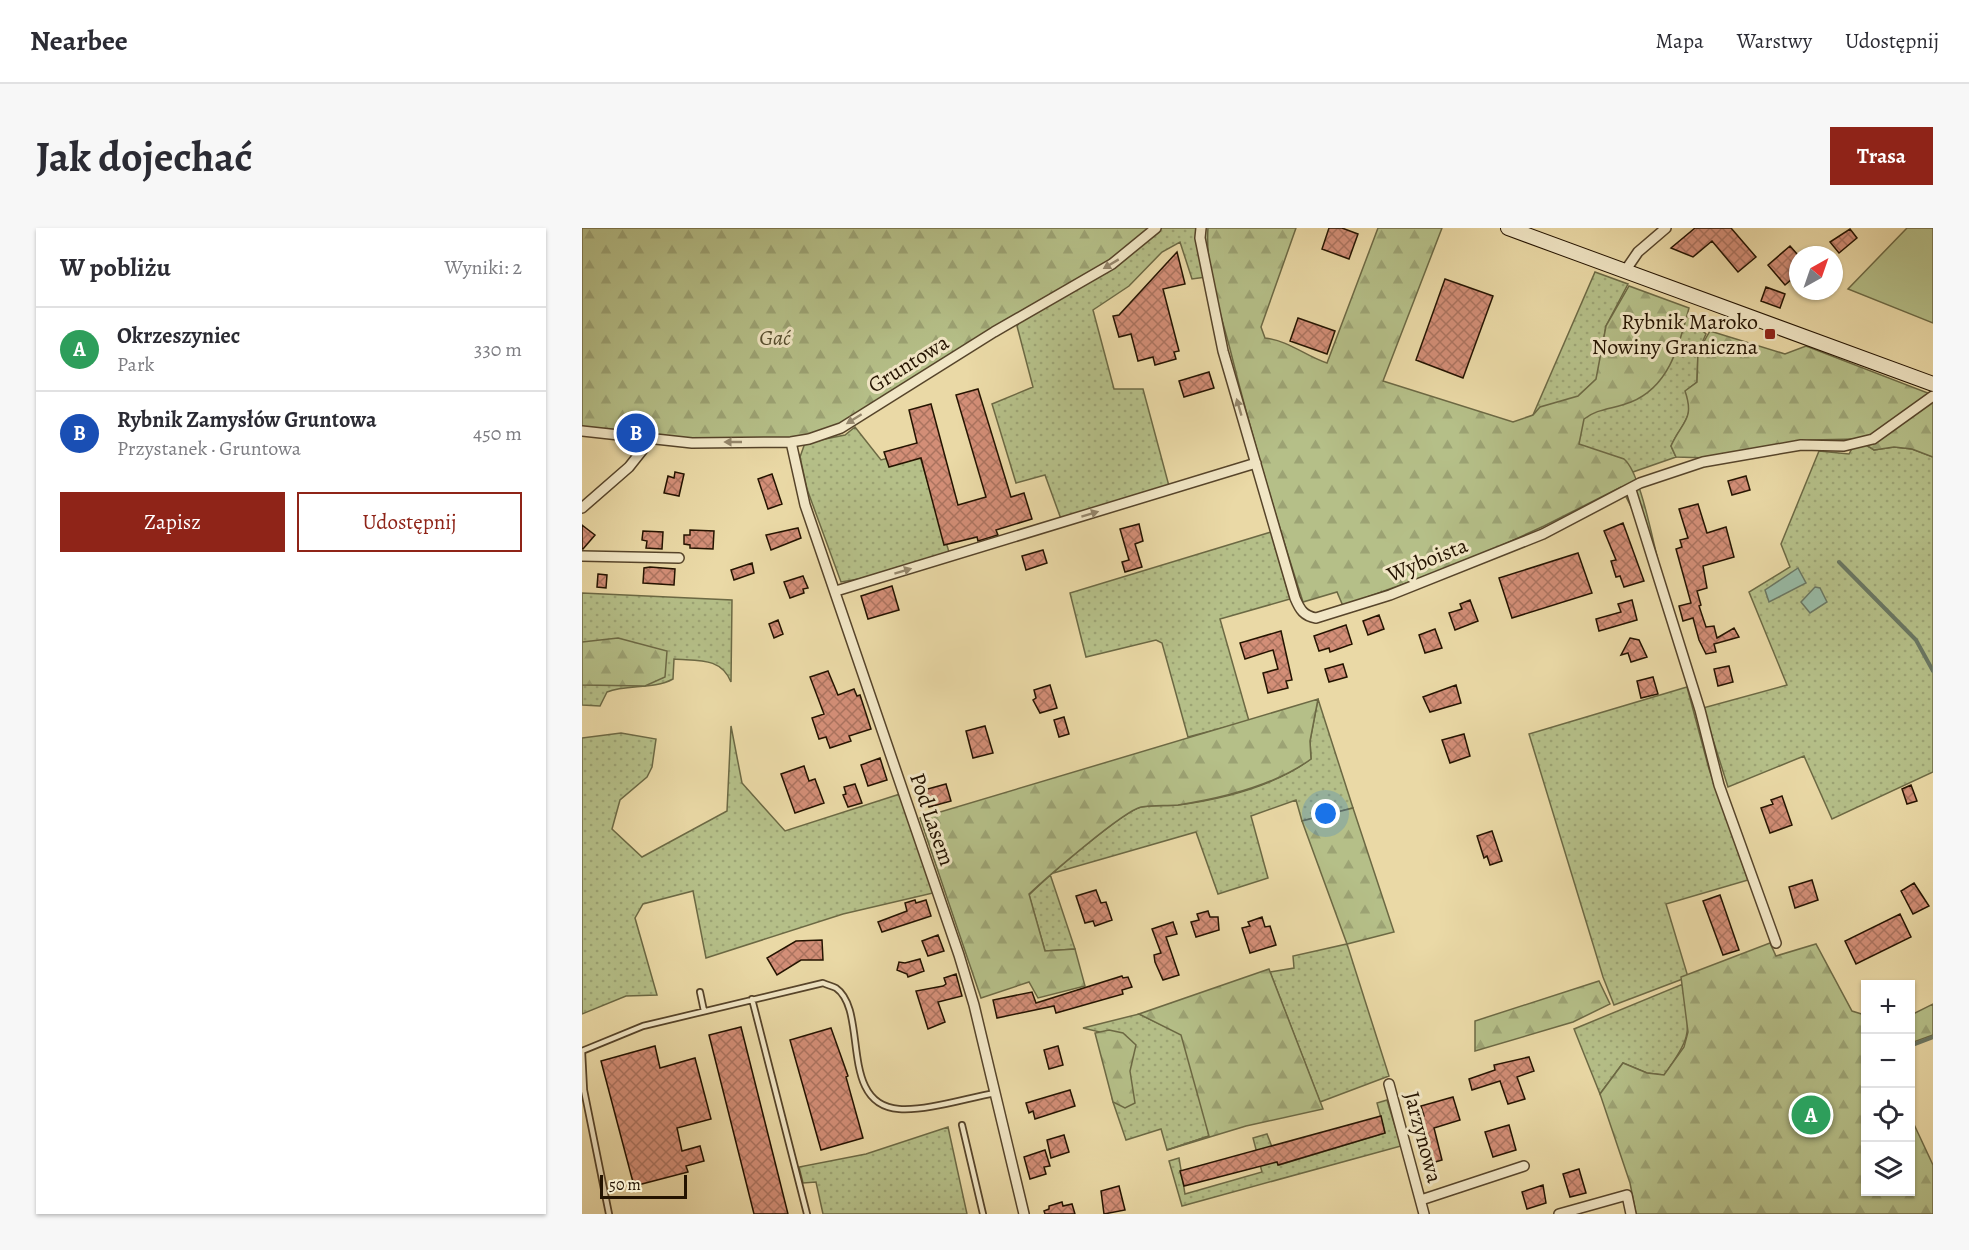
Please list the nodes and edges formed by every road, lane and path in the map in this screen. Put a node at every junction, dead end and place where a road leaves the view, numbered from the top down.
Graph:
1 (1156, 228) edge
2 (1201, 228) edge
3 (1508, 228) edge
4 (1666, 228) edge
5 (1625, 271) junction
6 (1933, 384) edge
7 (1933, 396) edge
8 (582, 431) edge
9 (652, 438) junction
10 (791, 442) junction
11 (1256, 463) junction
12 (1631, 490) junction
13 (582, 508) edge
14 (582, 556) edge
15 (679, 558) dead end
16 (836, 591) junction
17 (1776, 943) dead end
18 (700, 992) dead end
19 (752, 999) junction
20 (704, 1011) junction
21 (1389, 1084) dead end
22 (995, 1093) junction
23 (962, 1125) dead end
24 (1524, 1166) dead end
25 (1421, 1200) junction
26 (609, 1214) edge
27 (807, 1214) edge
28 (983, 1214) edge
29 (1024, 1214) edge
30 (1424, 1214) edge
31 (1559, 1214) edge
32 (1631, 1214) edge

1 -> 10 street, Gruntowa
11 -> 2 street, Wyboista
3 - 5 main road
4 - 5 street
5 - 6 main road
7 - 12 street, Wyboista
8 - 9 street, Gruntowa
10 -> 9 street, Gruntowa
9 - 13 street
10 - 16 street, Pod Lasem
11 - 12 street, Wyboista
16 -> 11 street
12 - 17 street
14 - 15 street
16 - 22 street, Pod Lasem
18 - 20 lane
19 - 20 lane
19 - 22 lane
19 - 27 lane
20 - 26 lane
21 - 25 street, Jarzynowa
22 - 29 street, Pod Lasem
23 - 28 lane
24 - 25 street, Jarzynowa
25 - 30 street, Jarzynowa
31 - 32 street

